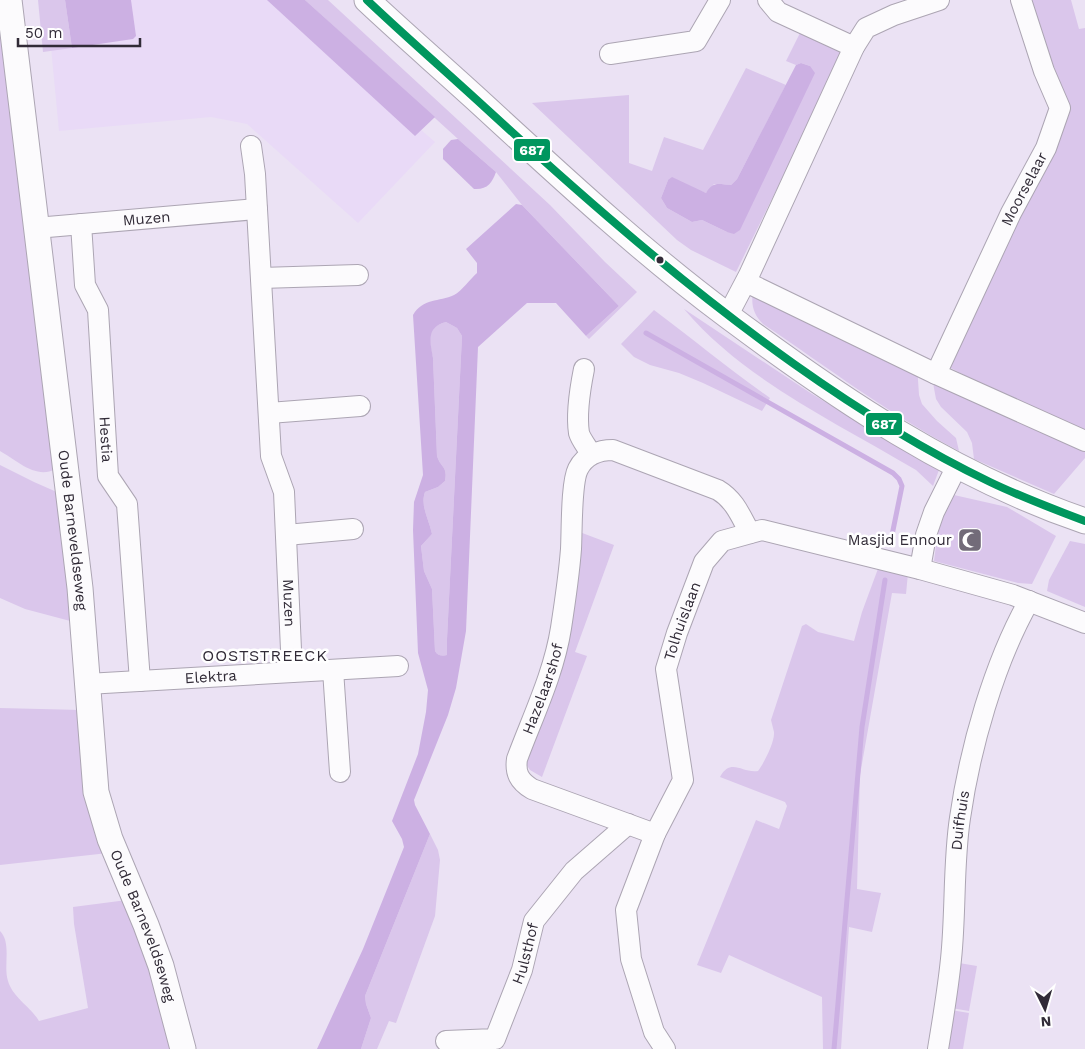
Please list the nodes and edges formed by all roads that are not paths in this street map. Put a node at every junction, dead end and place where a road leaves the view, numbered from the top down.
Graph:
1 (9, 0) edge
2 (367, 0) edge
3 (720, 0) edge
4 (768, 0) edge
5 (939, 0) edge
6 (1021, 0) edge
7 (854, 47) junction
8 (610, 54) dead end
9 (251, 146) dead end
10 (257, 209) junction
11 (81, 224) junction
12 (36, 228) junction
13 (358, 275) dead end
14 (261, 278) junction
15 (746, 282) junction
16 (728, 315) junction
17 (584, 370) dead end
18 (936, 374) junction
19 (360, 406) dead end
20 (269, 413) junction
21 (1085, 441) edge
22 (591, 454) junction
23 (958, 466) junction
24 (1085, 521) edge
25 (353, 529) dead end
26 (750, 533) junction
27 (286, 535) junction
28 (920, 569) junction
29 (1021, 598) junction
30 (1085, 623) edge
31 (398, 666) dead end
32 (333, 670) junction
33 (292, 672) junction
34 (140, 680) junction
35 (87, 684) junction
36 (340, 772) dead end
37 (628, 824) junction
38 (655, 834) junction
39 (446, 1041) dead end
40 (656, 1047) edge
41 (183, 1049) edge
42 (938, 1049) edge

1 - 12 street, Oude Barneveldseweg
2 - 16 street
3 - 8 street
4 - 7 street
5 - 7 street
6 - 18 street, Moorselaar
7 - 15 street
9 - 10 street, Muzen
10 - 11 street, Muzen
10 - 14 street, Muzen
11 - 12 street, Muzen
11 - 34 street, Hestia
12 - 35 street, Oude Barneveldseweg
13 - 14 street
14 - 20 street, Muzen
15 - 16 street
15 - 18 street
16 - 23 street
17 - 22 street
18 - 21 street
19 - 20 street
20 - 27 street, Muzen
22 - 26 street
22 - 37 street, Hazelaarshof
23 - 24 street
23 - 28 street
25 - 27 street
26 - 28 street, Tolhuislaan
26 - 38 street, Tolhuislaan
27 - 33 street, Muzen
28 - 29 street, Tolhuislaan
29 - 30 street, Tolhuislaan
29 - 42 street, Duifhuis
31 - 32 street, Elektra
32 - 33 street, Elektra
32 - 36 street
33 - 34 street, Elektra
34 - 35 street, Elektra
35 - 41 street, Oude Barneveldseweg
37 - 38 street, Hazelaarshof
37 - 39 street, Hulsthof
38 - 40 street, Tolhuislaan

